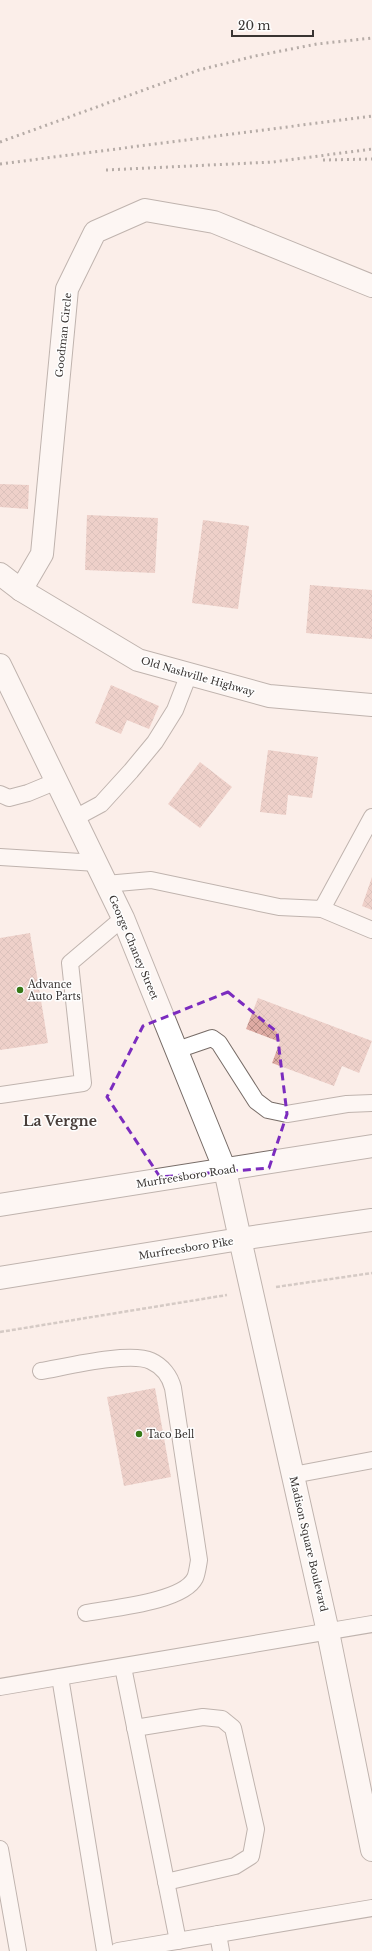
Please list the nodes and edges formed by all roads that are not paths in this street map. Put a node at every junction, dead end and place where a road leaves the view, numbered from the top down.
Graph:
1 (372, 286) edge
2 (0, 574) edge
3 (20, 590) junction
4 (0, 666) edge
5 (189, 674) junction
6 (372, 704) edge
7 (57, 781) junction
8 (0, 794) edge
9 (372, 817) edge
10 (75, 818) junction
11 (0, 857) edge
12 (97, 863) junction
13 (106, 884) junction
14 (322, 909) junction
15 (123, 918) junction
16 (372, 930) edge
17 (177, 1050) junction
18 (0, 1095) edge
19 (372, 1103) edge
20 (372, 1146) edge
21 (225, 1170) junction
22 (0, 1205) edge
23 (372, 1220) edge
24 (240, 1239) junction
25 (0, 1278) edge
26 (41, 1371) dead end
27 (372, 1460) edge
28 (293, 1475) junction
29 (86, 1613) dead end
30 (372, 1624) edge
31 (328, 1632) junction
32 (123, 1667) junction
33 (60, 1677) junction
34 (0, 1687) edge
35 (135, 1728) junction
36 (0, 1849) edge
37 (372, 1850) edge
38 (166, 1882) junction
39 (372, 1908) edge
40 (218, 1934) junction
41 (178, 1941) junction
42 (18, 1951) edge
43 (105, 1951) edge
44 (118, 1951) edge
45 (221, 1951) edge

1 - 3 street, Goodman Circle
2 - 3 street, Old Nashville Highway
3 - 5 street, Old Nashville Highway
4 - 7 street, George Chaney Street
5 - 6 street, Old Nashville Highway
5 - 10 lane
7 - 8 lane
7 - 10 street, George Chaney Street
9 - 14 lane
10 - 12 street, George Chaney Street
11 - 12 lane
12 - 13 street, George Chaney Street
13 - 14 lane
13 - 15 street, George Chaney Street
14 - 16 lane
15 - 17 street, George Chaney Street
15 - 18 lane
17 - 19 lane
17 - 21 street, George Chaney Street
20 - 21 street, Murfreesboro Road
21 - 22 street, Murfreesboro Road
21 - 24 street, George Chaney Street
23 - 24 street, Murfreesboro Pike
24 - 25 street, Murfreesboro Pike
24 - 28 street, Madison Square Boulevard
26 - 29 lane
27 - 28 lane
28 - 31 street, Madison Square Boulevard
30 - 31 lane
31 - 32 lane
31 - 37 street, Madison Square Boulevard
32 - 33 lane
32 - 35 lane
33 - 34 lane
33 - 43 lane
35 - 38 lane
35 - 38 lane
36 - 42 lane
38 - 41 lane
39 - 40 lane
40 - 41 lane
40 - 45 lane
41 - 44 lane

